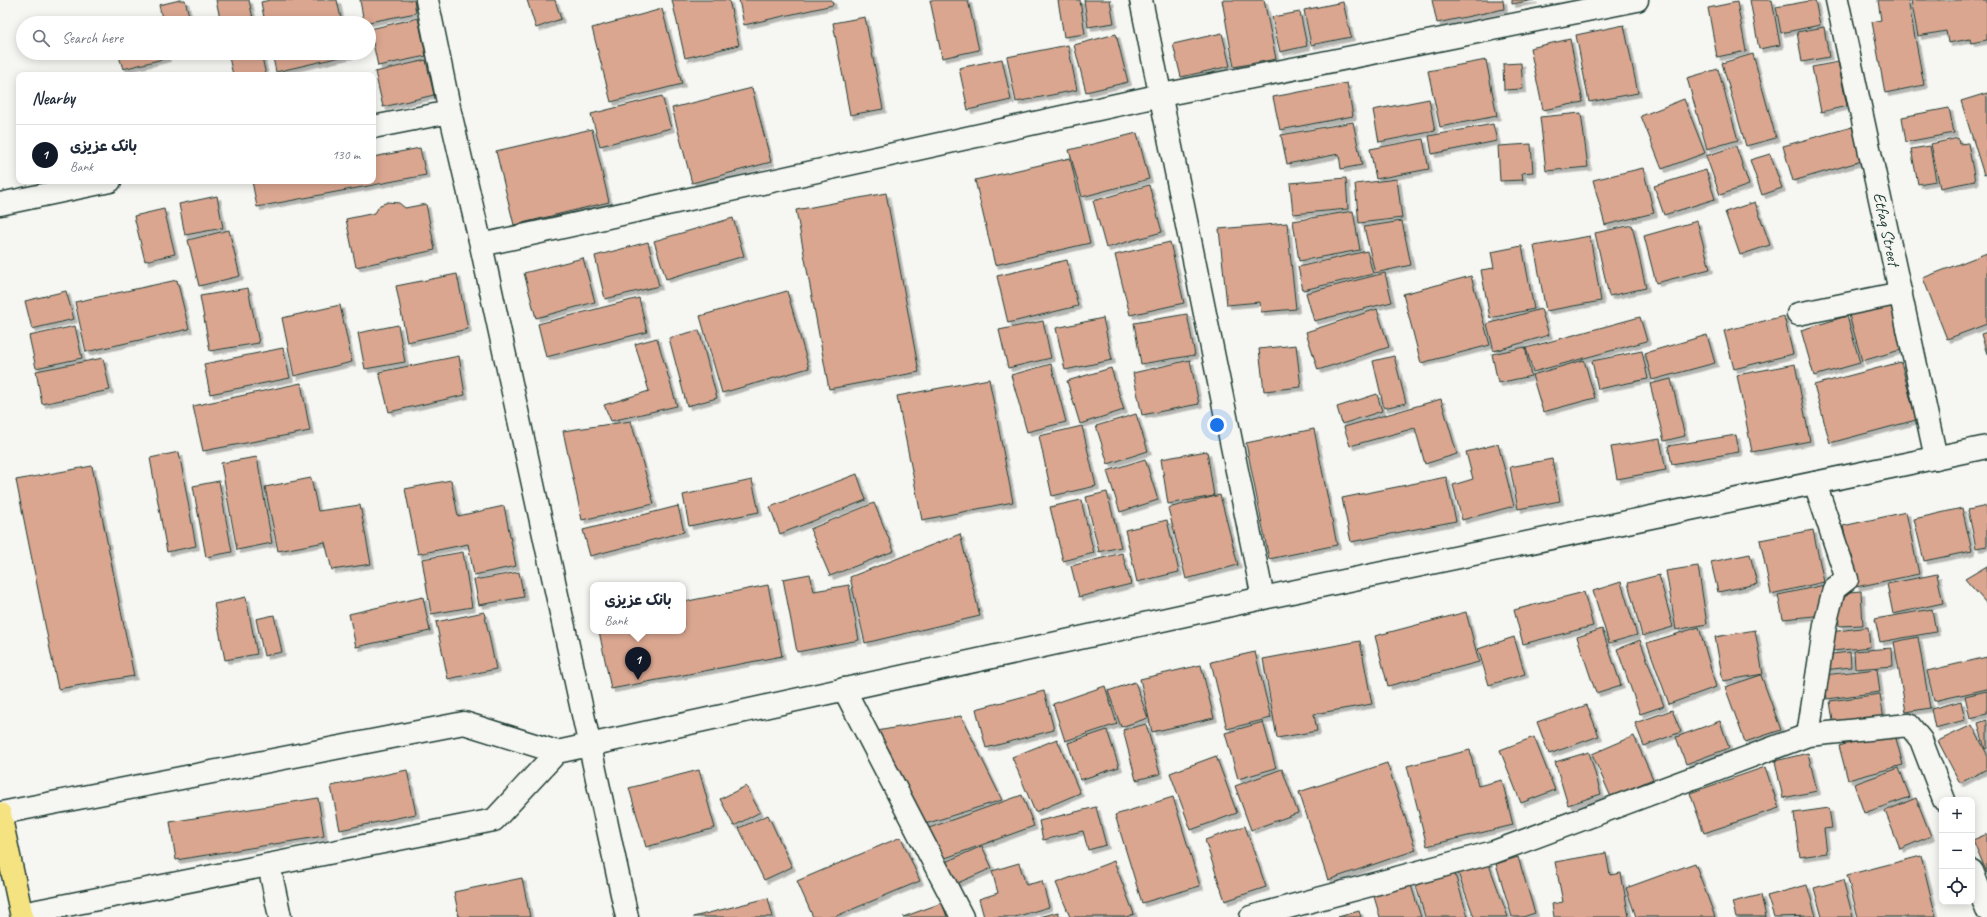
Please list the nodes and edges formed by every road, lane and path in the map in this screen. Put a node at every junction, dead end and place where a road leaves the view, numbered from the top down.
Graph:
1 (427, 0) edge
2 (1141, 0) edge
3 (1638, 0) edge
4 (1837, 0) edge
5 (1162, 95) junction
6 (450, 112) junction
7 (376, 126) edge
8 (96, 184) edge
9 (0, 204) edge
10 (480, 245) junction
11 (1901, 293) junction
12 (1798, 314) dead end
13 (1987, 447) edge
14 (1936, 458) junction
15 (1815, 483) junction
16 (1263, 598) junction
17 (844, 689) junction
18 (1808, 735) junction
19 (589, 745) junction
20 (557, 752) junction
21 (1943, 797) edge
22 (0, 812) edge
23 (269, 865) junction
24 (1975, 879) edge
25 (1987, 910) edge
26 (17, 916) edge
27 (280, 917) edge
28 (626, 917) edge
29 (962, 917) edge
30 (1251, 917) edge

1 - 6 street
2 - 5 street
3 - 5 street
4 - 11 street, Etfaq Street
5 - 10 street
5 - 16 street
6 - 7 street
6 - 10 street
8 - 9 street
10 - 19 street
11 - 12 street
11 - 14 street, Etfaq Street
13 - 14 street
14 - 15 street
15 - 16 street
15 - 18 street
16 - 17 street
17 - 19 street
17 - 29 street
18 - 21 street
18 - 30 street
19 - 20 street
19 - 28 street
20 - 22 street
20 - 23 street
22 - 26 main road
23 - 26 street
23 - 27 street
24 - 25 street

